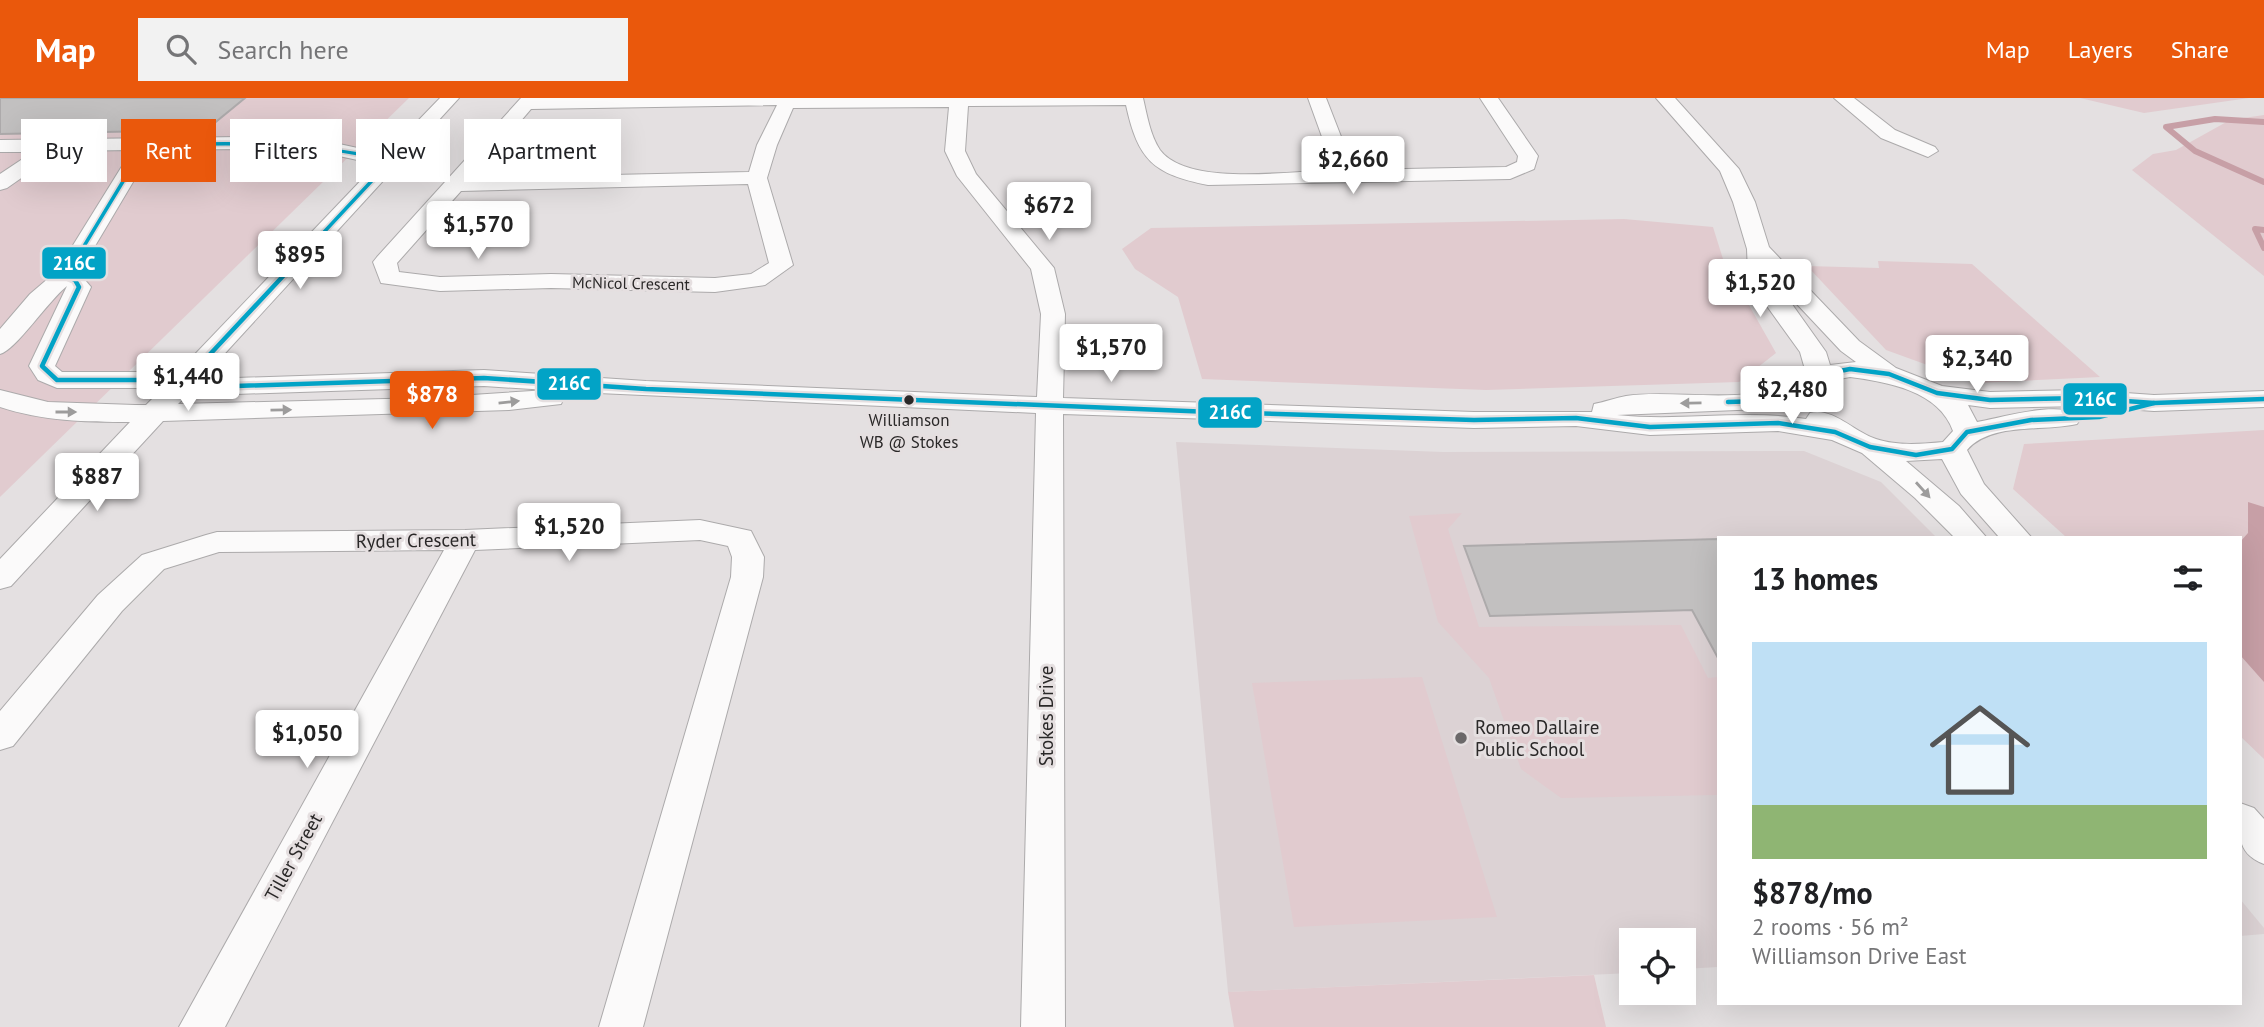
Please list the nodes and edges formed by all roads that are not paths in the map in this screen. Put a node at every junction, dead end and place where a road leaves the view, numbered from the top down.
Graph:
1 (1134, 98) edge
2 (1317, 98) edge
3 (1489, 98) edge
4 (1665, 98) edge
5 (1843, 98) edge
6 (959, 99) edge
7 (788, 100) edge
8 (447, 101) edge
9 (528, 101) edge
10 (415, 119) edge
11 (430, 119) edge
12 (0, 146) edge
13 (21, 146) edge
14 (1928, 151) dead end
15 (21, 169) edge
16 (1346, 175) junction
17 (757, 178) junction
18 (126, 182) edge
19 (371, 182) edge
20 (0, 184) edge
21 (456, 185) junction
22 (1758, 249) junction
23 (70, 288) junction
24 (0, 346) edge
25 (1889, 374) junction
26 (186, 380) junction
27 (1813, 382) junction
28 (646, 389) junction
29 (1937, 393) junction
30 (0, 398) edge
31 (2264, 399) edge
32 (2154, 403) junction
33 (1050, 405) junction
34 (155, 412) junction
35 (1576, 418) junction
36 (1835, 432) junction
37 (1960, 441) junction
38 (1870, 447) junction
39 (1970, 536) edge
40 (2015, 536) edge
41 (466, 540) junction
42 (0, 578) edge
43 (0, 736) edge
44 (2242, 821) edge
45 (2264, 847) edge
46 (201, 1027) edge
47 (621, 1027) edge
48 (1043, 1027) edge

1 - 6 street
1 - 16 street
2 - 16 street
3 - 16 street
4 - 22 street
5 - 14 street
6 - 7 street
6 - 33 street, Stokes Drive
7 - 9 street
7 - 17 street
8 - 10 street
8 - 11 street
9 - 21 street
12 - 13 street
15 - 20 street
17 - 21 street
17 - 21 street, McNicol Crescent
18 - 23 street
19 - 26 street
22 - 25 street
22 - 27 street
23 - 24 street
23 - 26 street
25 - 27 street
25 - 29 street
26 - 28 street
26 - 34 street
27 -> 35 street
27 - 36 street
28 - 33 street
34 -> 28 street
29 - 32 street
29 - 37 street
30 -> 34 street
31 - 32 street
32 - 37 street
33 - 35 street
33 - 48 street, Stokes Drive
34 - 42 street
35 - 36 street
36 - 38 street
37 - 38 street
37 - 40 street
38 -> 39 street
41 - 43 street, Ryder Crescent
41 - 46 street, Tiller Street
41 - 47 street, Ryder Crescent
44 - 45 street

